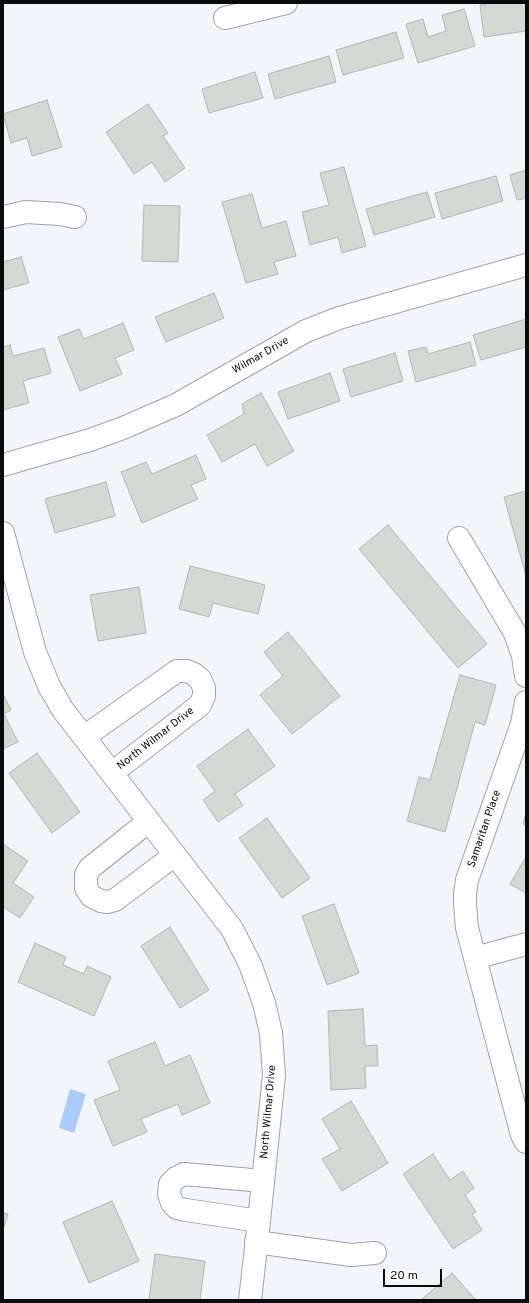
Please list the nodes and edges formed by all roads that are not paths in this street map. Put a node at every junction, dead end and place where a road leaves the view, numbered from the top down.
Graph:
1 (286, 3) edge
2 (225, 18) dead end
3 (3, 217) edge
4 (75, 217) dead end
5 (526, 265) edge
6 (3, 465) edge
7 (3, 533) edge
8 (459, 538) dead end
9 (526, 676) edge
10 (526, 702) edge
11 (84, 737) junction
12 (112, 773) junction
13 (149, 822) junction
14 (175, 855) junction
15 (526, 944) edge
16 (475, 958) junction
17 (526, 1142) edge
18 (262, 1181) junction
19 (259, 1220) junction
20 (256, 1242) junction
21 (375, 1252) dead end
22 (250, 1300) edge

1 - 2 street
3 - 4 street
5 - 6 street, Wilmar Drive
7 - 11 street, North Wilmar Drive
8 - 9 street
10 - 16 street, Samaritan Place
11 - 12 street, North Wilmar Drive
11 - 12 street, North Wilmar Drive
12 - 13 street, North Wilmar Drive
13 - 14 street, North Wilmar Drive
13 - 14 street
14 - 18 street, North Wilmar Drive
15 - 16 street
16 - 17 street, Samaritan Place
18 - 19 street, North Wilmar Drive
18 - 19 street
19 - 20 street, North Wilmar Drive
20 - 21 street
20 - 22 street, North Wilmar Drive

